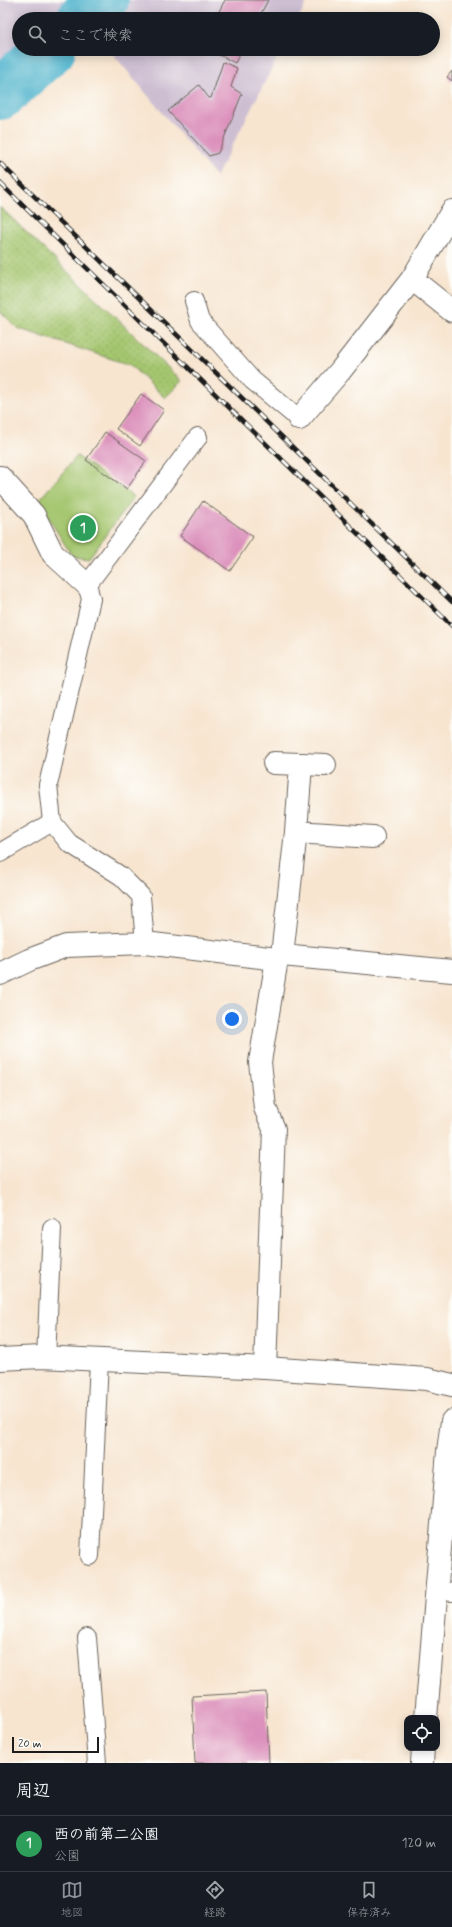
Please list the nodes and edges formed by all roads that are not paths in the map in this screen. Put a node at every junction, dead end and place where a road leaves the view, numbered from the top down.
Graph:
1 (452, 211) edge
2 (412, 279) junction
3 (194, 301) dead end
4 (452, 311) edge
5 (299, 419) joint
6 (198, 438) dead end
7 (0, 477) edge
8 (87, 585) junction
9 (274, 763) dead end
10 (301, 764) junction
11 (325, 765) dead end
12 (52, 822) junction
13 (296, 832) junction
14 (373, 837) dead end
15 (0, 853) edge
16 (145, 943) junction
17 (280, 957) junction
18 (452, 972) edge
19 (0, 974) edge
20 (52, 1228) dead end
21 (46, 1358) junction
22 (0, 1359) edge
23 (99, 1360) junction
24 (265, 1368) junction
25 (452, 1385) edge
26 (452, 1421) edge
27 (90, 1556) dead end
28 (444, 1591) edge
29 (87, 1638) dead end
30 (426, 1715) edge
31 (424, 1751) edge
32 (97, 1763) edge
33 (422, 1763) edge

1 - 2 street
2 - 4 street
2 - 5 street
3 - 5 lane
6 - 8 lane
7 - 8 street
8 - 12 lane
9 - 10 street
10 - 11 street
10 - 13 street
12 - 15 lane
12 - 16 lane
13 - 14 street
13 - 17 street
16 - 17 street
16 - 19 street
17 - 18 street
17 - 24 street
20 - 21 lane
21 - 22 street
21 - 23 street
23 - 24 street
23 - 27 lane
24 - 25 street
26 - 28 street
28 - 30 street
29 - 32 lane
31 - 33 street

